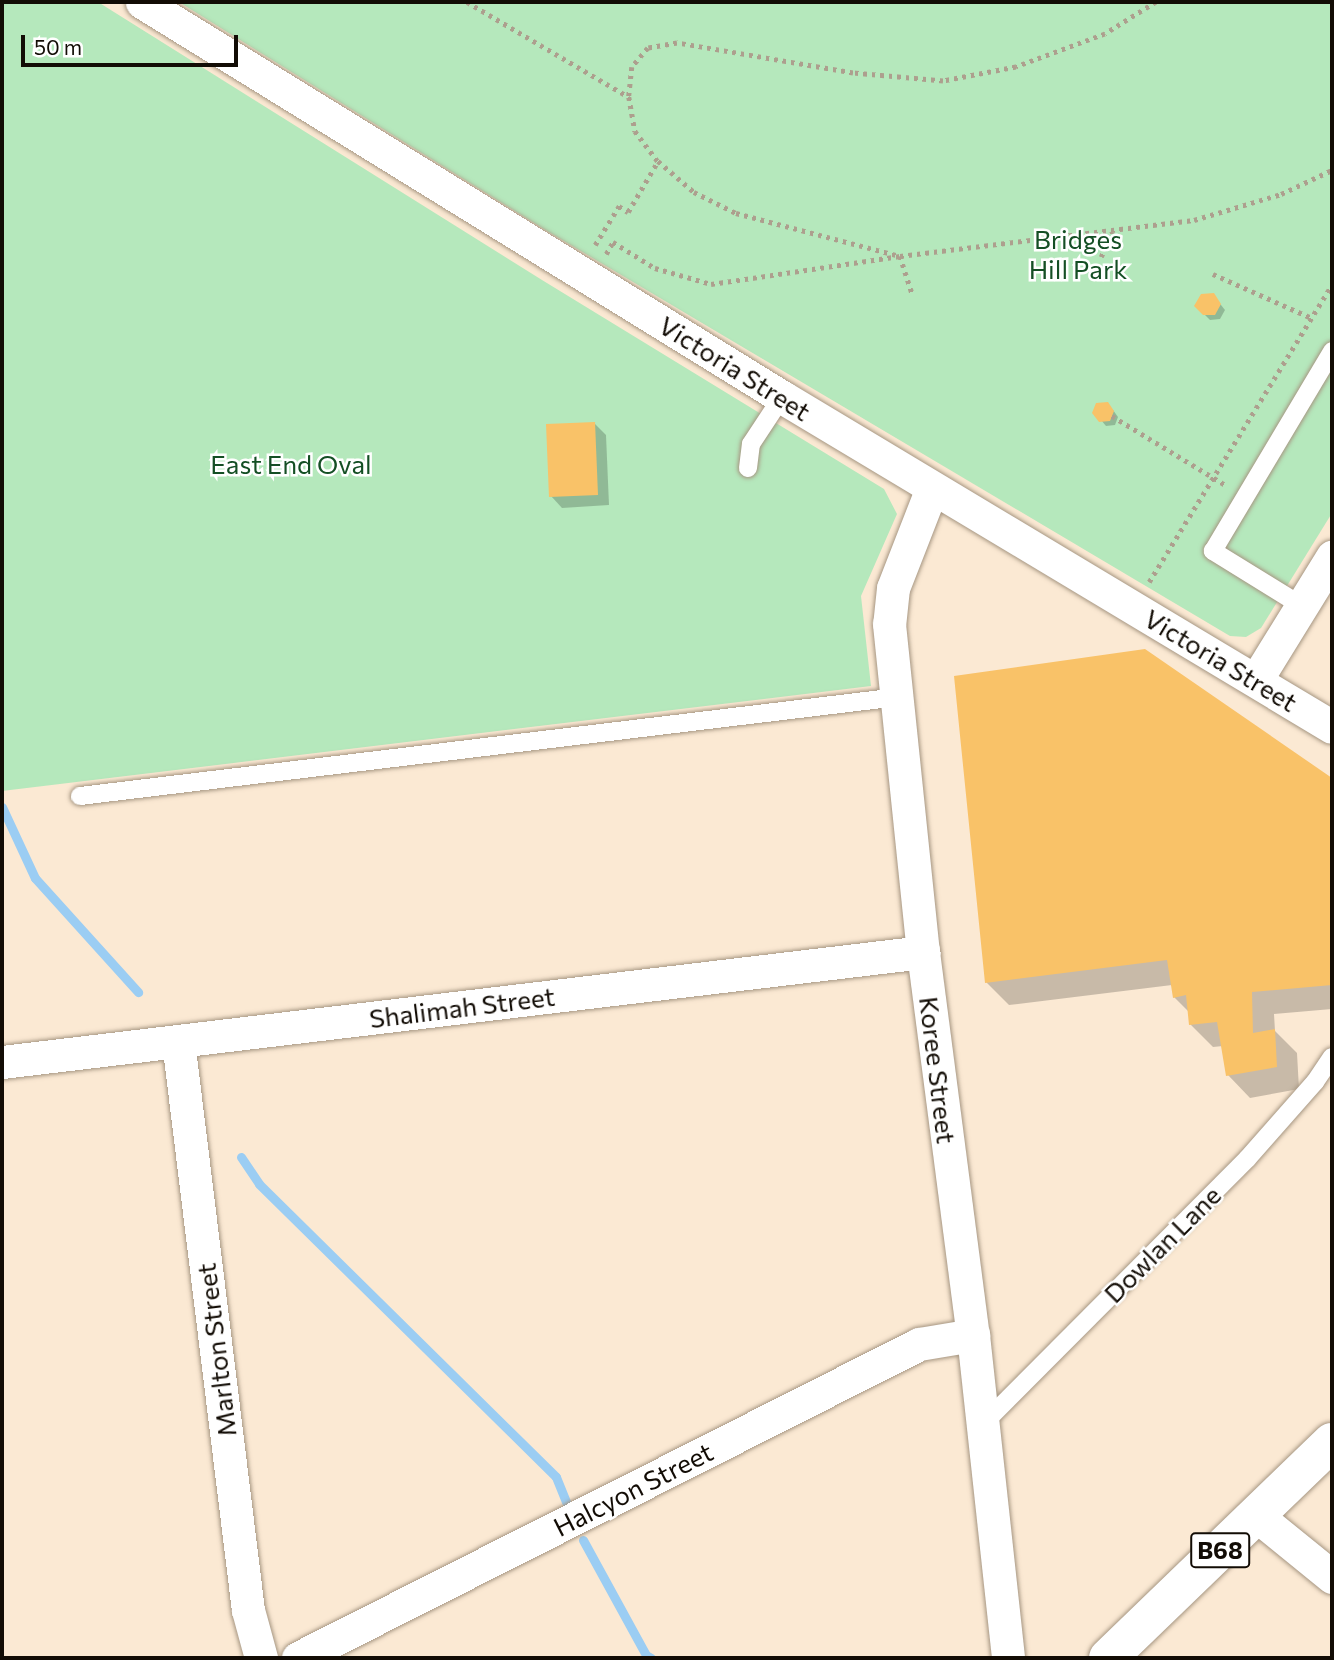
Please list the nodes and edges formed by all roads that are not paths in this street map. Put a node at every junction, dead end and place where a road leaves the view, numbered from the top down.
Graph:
1 (142, 2) edge
2 (1332, 351) edge
3 (782, 397) junction
4 (748, 468) dead end
5 (932, 488) junction
6 (1332, 557) edge
7 (1302, 606) junction
8 (1256, 680) junction
9 (898, 697) junction
10 (1332, 727) edge
11 (80, 796) dead end
12 (923, 952) junction
13 (178, 1041) junction
14 (1332, 1057) edge
15 (2, 1062) edge
16 (973, 1335) junction
17 (983, 1424) junction
18 (1332, 1442) edge
19 (1257, 1516) junction
20 (1332, 1577) edge
21 (261, 1658) edge
22 (298, 1658) edge
23 (1008, 1658) edge
24 (1108, 1658) edge

1 - 3 street, Victoria Street
2 - 7 lane
3 - 4 lane
3 - 5 street, Victoria Street
5 - 8 street, Victoria Street
5 - 9 street, Koree Street
6 - 7 street
7 - 8 street
8 - 10 street, Victoria Street
9 - 11 lane
9 - 12 street, Koree Street
12 - 13 street, Shalimah Street
12 - 16 street, Koree Street
13 - 15 street, Shalimah Street
13 - 21 street, Marlton Street
14 - 17 lane, Dowlan Lane
16 - 17 street, Koree Street
16 - 22 street, Halcyon Street
17 - 23 street, Koree Street
18 - 19 main road, B68
19 - 20 street
19 - 24 main road, B68

